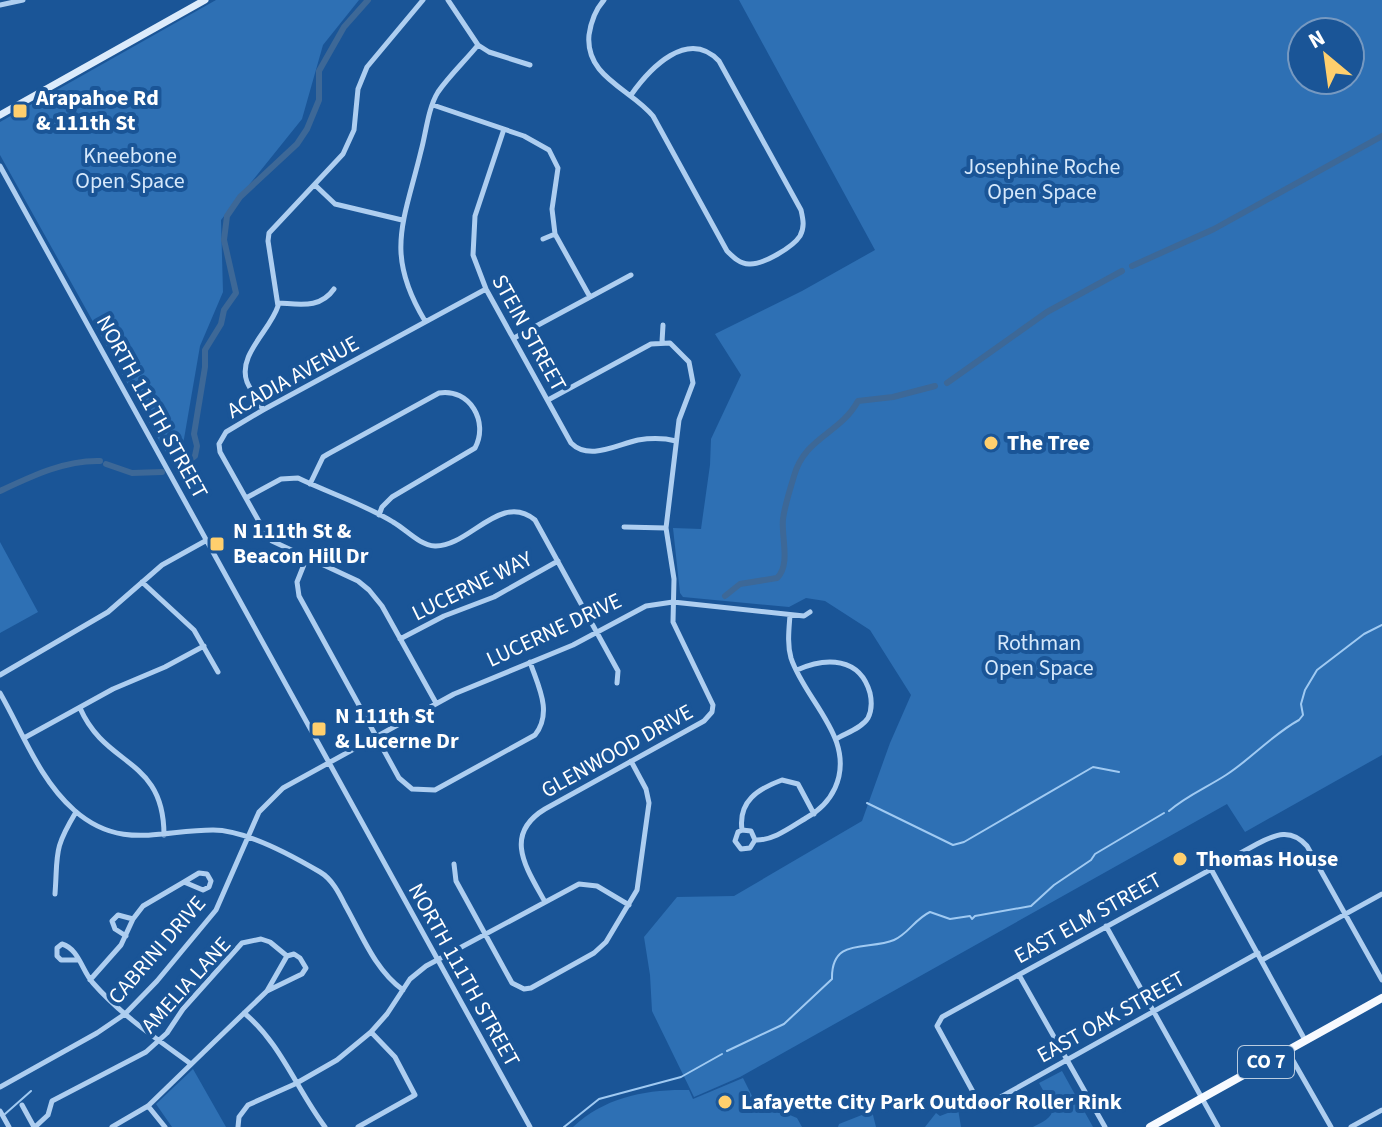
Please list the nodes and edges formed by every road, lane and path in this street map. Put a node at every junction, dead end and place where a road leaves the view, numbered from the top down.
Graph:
1 (23, 0) edge
2 (205, 0) edge
3 (423, 0) edge
4 (448, 0) edge
5 (600, 1) edge
6 (0, 5) edge
7 (478, 45) junction
8 (530, 65) dead end
9 (631, 95) junction
10 (433, 105) junction
11 (0, 115) edge
12 (504, 129) junction
13 (0, 166) edge
14 (315, 185) junction
15 (402, 220) junction
16 (555, 234) junction
17 (543, 239) dead end
18 (631, 275) dead end
19 (334, 289) dead end
20 (486, 289) junction
21 (590, 297) junction
22 (278, 303) junction
23 (425, 321) junction
24 (663, 325) dead end
25 (514, 338) junction
26 (662, 342) junction
27 (548, 400) junction
28 (263, 410) junction
29 (676, 441) junction
30 (310, 484) junction
31 (246, 498) junction
32 (379, 515) junction
33 (624, 527) dead end
34 (666, 528) junction
35 (207, 540) junction
36 (307, 557) junction
37 (558, 561) junction
38 (142, 581) junction
39 (673, 602) junction
40 (810, 612) dead end
41 (790, 615) junction
42 (597, 632) junction
43 (400, 639) junction
44 (204, 646) junction
45 (530, 662) junction
46 (797, 670) junction
47 (218, 672) dead end
48 (0, 675) edge
49 (617, 683) dead end
50 (0, 693) edge
51 (436, 703) junction
52 (80, 708) junction
53 (24, 738) junction
54 (376, 738) junction
55 (836, 739) junction
56 (631, 761) junction
57 (329, 763) junction
58 (76, 812) junction
59 (814, 814) junction
60 (742, 830) junction
61 (164, 835) junction
62 (247, 838) junction
63 (755, 840) junction
64 (454, 864) dead end
65 (1211, 869) junction
66 (184, 882) junction
67 (55, 894) dead end
68 (1382, 894) edge
69 (545, 902) junction
70 (629, 905) junction
71 (1345, 915) junction
72 (133, 919) junction
73 (1106, 926) junction
74 (485, 934) junction
75 (126, 936) junction
76 (1258, 953) junction
77 (287, 956) junction
78 (78, 960) dead end
79 (437, 960) junction
80 (1262, 960) junction
81 (1019, 975) junction
82 (90, 980) junction
83 (1382, 980) edge
84 (403, 990) junction
85 (267, 991) junction
86 (1382, 998) edge
87 (1156, 1012) junction
88 (244, 1013) junction
89 (125, 1014) junction
90 (371, 1032) junction
91 (159, 1040) junction
92 (1305, 1040) junction
93 (1287, 1050) junction
94 (1068, 1059) junction
95 (191, 1064) junction
96 (295, 1084) junction
97 (0, 1087) edge
98 (1202, 1098) junction
99 (978, 1101) joint
100 (22, 1105) dead end
101 (148, 1106) junction
102 (1382, 1110) edge
103 (0, 1111) edge
104 (9, 1127) edge
105 (34, 1127) edge
106 (112, 1127) edge
107 (165, 1127) edge
108 (238, 1127) edge
109 (325, 1127) edge
110 (358, 1127) edge
111 (530, 1127) edge
112 (1105, 1127) edge
113 (1150, 1127) edge
114 (1218, 1127) edge
115 (1331, 1127) edge
116 (1351, 1127) edge

1 - 6 street
2 - 11 main road
3 - 14 street
4 - 7 street
5 - 9 street
7 - 8 street
7 - 10 street
9 - 9 street
10 - 12 street
10 - 15 street
12 - 16 street
12 - 20 street, STEIN STREET
13 - 35 street, NORTH 111TH STREET
14 - 15 street
14 - 22 street
15 - 23 street
16 - 17 street
16 - 21 street
18 - 21 street
19 - 22 street
20 - 23 street, ACADIA AVENUE
20 - 25 street, STEIN STREET
21 - 25 street
22 - 28 street
23 - 28 street, ACADIA AVENUE
24 - 26 street
25 - 27 street, STEIN STREET
26 - 27 street
26 - 29 street, GLENWOOD DRIVE
27 - 29 street, STEIN STREET
28 - 31 street, ACADIA AVENUE
29 - 34 street, GLENWOOD DRIVE
30 - 31 street
30 - 32 street
30 - 32 street
31 - 36 street, ACADIA AVENUE
32 - 37 street
33 - 34 street
34 - 39 street, GLENWOOD DRIVE
35 - 38 street
35 - 57 street, NORTH 111TH STREET
36 - 43 street, ACADIA AVENUE
36 - 54 street
37 - 42 street
37 - 43 street, LUCERNE WAY
38 - 44 street
38 - 48 street
39 - 41 street, LUCERNE DRIVE
39 - 42 street, LUCERNE DRIVE
39 - 56 street, GLENWOOD DRIVE
40 - 41 street, LUCERNE DRIVE
41 - 46 street
42 - 45 street, LUCERNE DRIVE
42 - 49 street
43 - 51 street, ACADIA AVENUE
44 - 47 street
44 - 52 street
45 - 51 street, LUCERNE DRIVE
45 - 54 street
46 - 55 street
46 - 55 street
50 - 53 street
51 - 54 street, LUCERNE DRIVE
52 - 53 street
52 - 61 street
53 - 58 street
54 - 57 street, LUCERNE DRIVE
55 - 59 street
56 - 69 street, GLENWOOD DRIVE
56 - 70 street
57 - 62 street, CABRINI DRIVE
57 - 79 street, NORTH 111TH STREET
58 - 61 street
58 - 67 street
59 - 60 street
59 - 63 street
60 - 63 street
60 - 63 street
61 - 62 street
62 - 84 street
62 - 89 street, CABRINI DRIVE
64 - 74 street
65 - 71 street, EAST ELM STREET
65 - 73 street, EAST ELM STREET
65 - 76 street
66 - 66 street
66 - 72 street
68 - 71 street
69 - 70 street
69 - 74 street
70 - 74 street
71 - 80 street
71 - 83 street, EAST ELM STREET
72 - 75 street
72 - 75 street
73 - 81 street, EAST ELM STREET
73 - 87 street
74 - 79 street
75 - 82 street
76 - 80 street
76 - 87 street, EAST OAK STREET
77 - 85 street
77 - 85 street
77 - 91 street, AMELIA LANE
78 - 82 street
79 - 84 street
79 - 111 street, NORTH 111TH STREET
80 - 92 street
81 - 94 street
81 - 99 street, EAST ELM STREET
82 - 89 street
84 - 90 street
85 - 88 street
86 - 92 main road, CO 7
87 - 94 street, EAST OAK STREET
87 - 98 street
88 - 95 street
88 - 96 street
89 - 91 street
89 - 97 street, CABRINI DRIVE
90 - 96 street
90 - 110 street
91 - 95 street
91 - 105 street, AMELIA LANE
92 - 93 main road, CO 7
93 - 98 main road, CO 7
93 - 115 street
94 - 99 street, EAST OAK STREET
94 - 112 street
95 - 101 street
96 - 108 street
96 - 109 street
98 - 113 main road, CO 7
98 - 114 street
100 - 105 street
101 - 106 street
101 - 107 street
102 - 116 street
103 - 104 street

